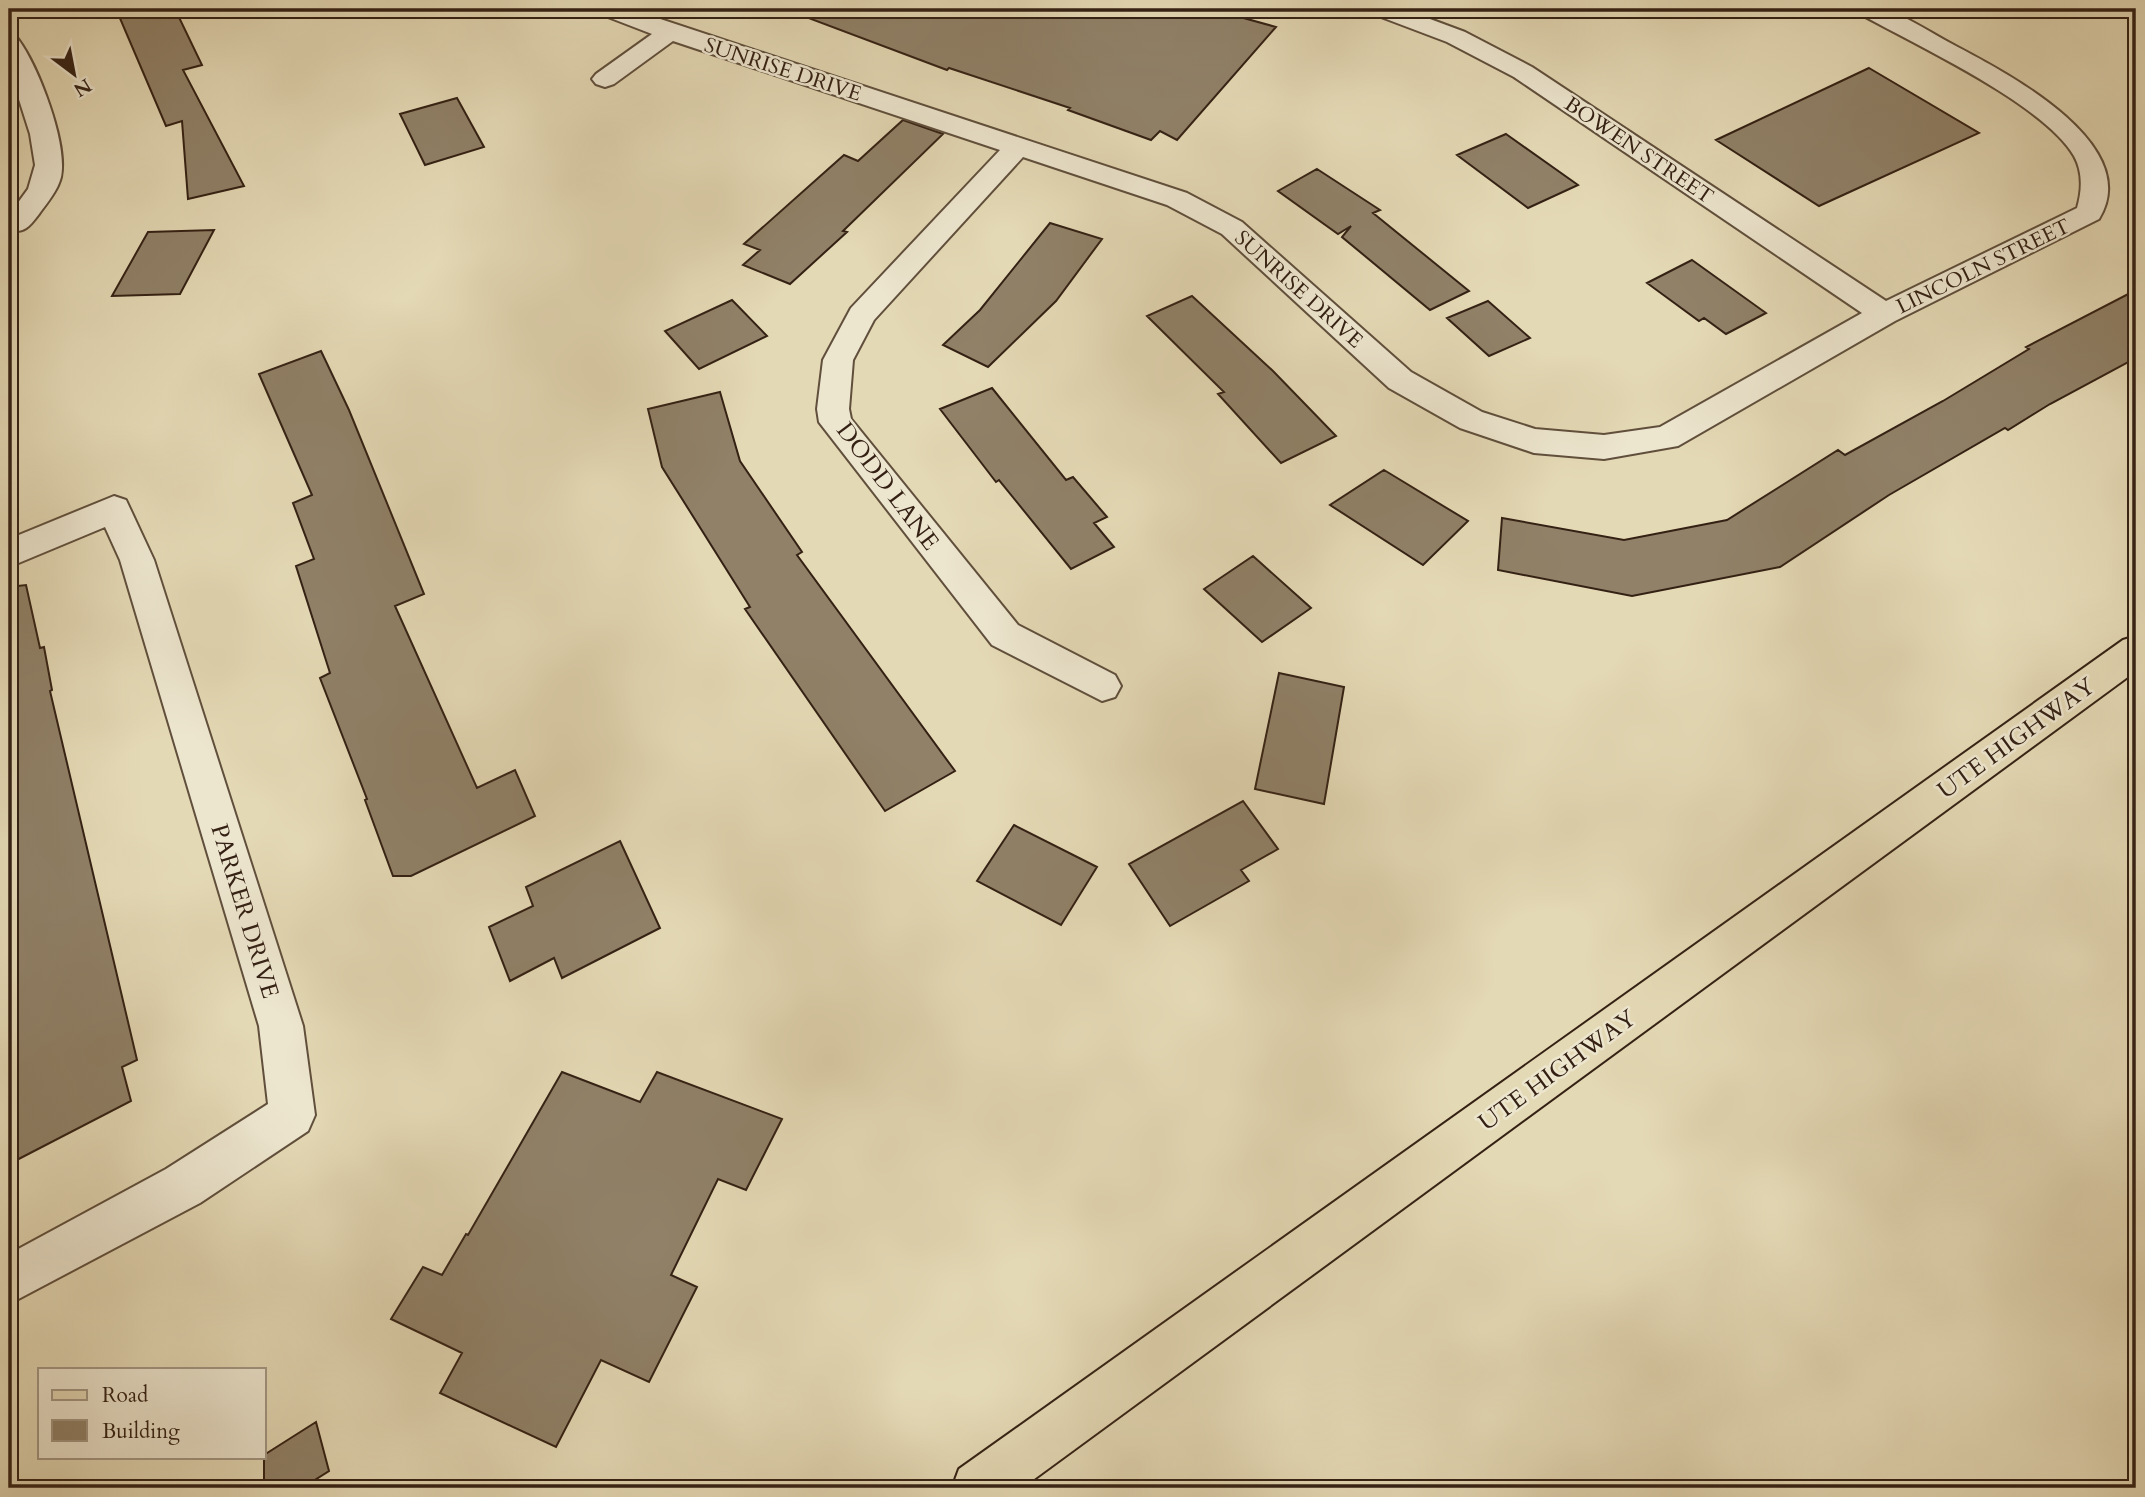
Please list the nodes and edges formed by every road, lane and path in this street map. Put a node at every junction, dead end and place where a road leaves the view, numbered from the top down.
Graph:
1 (608, 9) edge
2 (1381, 9) edge
3 (1868, 9) edge
4 (670, 32) junction
5 (9, 44) edge
6 (605, 79) dead end
7 (1018, 145) junction
8 (17, 223) dead end
9 (1884, 314) junction
10 (9, 554) edge
11 (2136, 651) edge
12 (1102, 686) dead end
13 (9, 1280) edge
14 (978, 1488) edge

1 - 4 street, SUNRISE DRIVE
2 - 9 street, BOWEN STREET
3 - 9 street, LINCOLN STREET
4 - 6 street
4 - 7 street, SUNRISE DRIVE
5 - 8 street
7 - 9 street, SUNRISE DRIVE
7 - 12 street, DODD LANE
10 - 13 street, PARKER DRIVE
11 - 14 main road, UTE HIGHWAY

